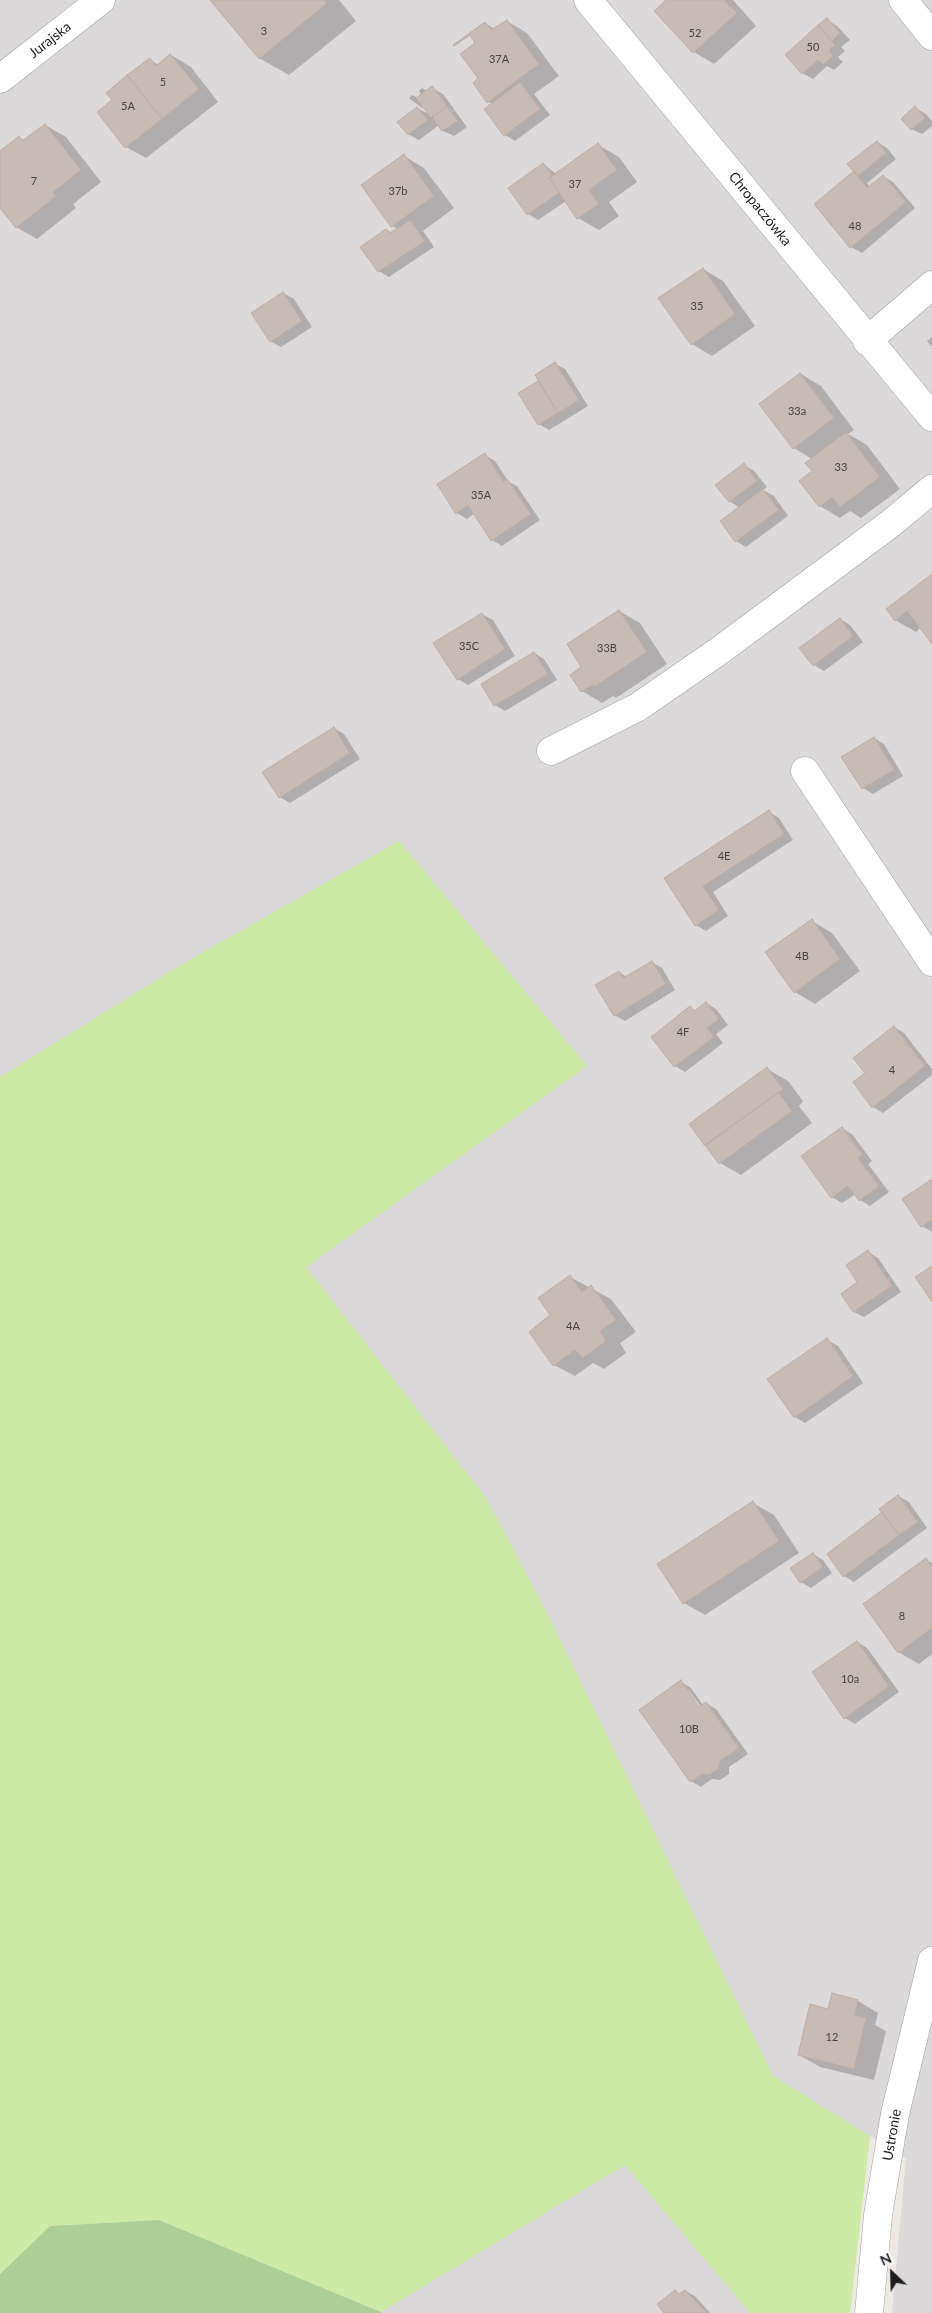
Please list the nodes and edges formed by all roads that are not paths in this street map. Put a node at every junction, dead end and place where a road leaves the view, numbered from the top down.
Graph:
1 (101, 0) edge
2 (588, 0) edge
3 (903, 0) edge
4 (932, 36) edge
5 (0, 79) edge
6 (932, 285) edge
7 (867, 341) junction
8 (932, 417) edge
9 (932, 489) edge
10 (551, 751) dead end
11 (805, 771) dead end
12 (932, 962) edge
13 (932, 1961) edge
14 (869, 2313) edge

1 - 5 street, Jurajska
2 - 7 street, Chropaczówka
3 - 4 street
6 - 7 street
7 - 8 street, Chropaczówka
9 - 10 street
11 - 12 street
13 - 14 street, Ustronie

